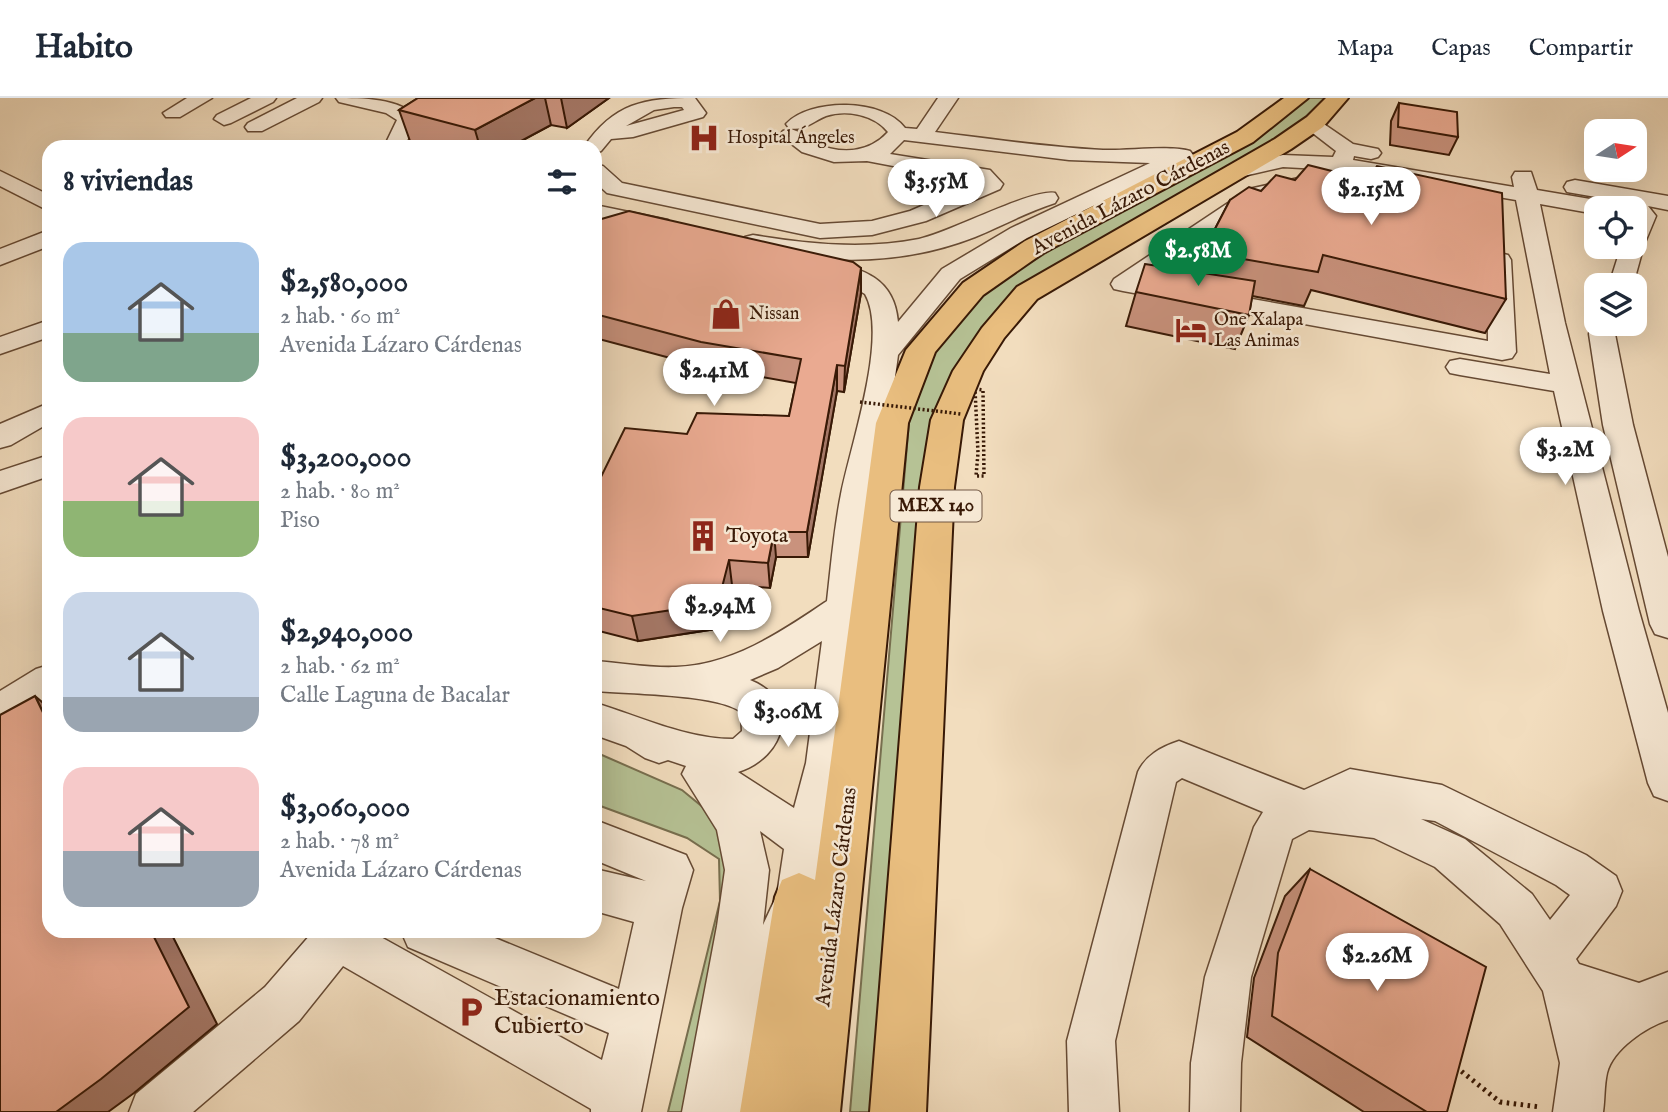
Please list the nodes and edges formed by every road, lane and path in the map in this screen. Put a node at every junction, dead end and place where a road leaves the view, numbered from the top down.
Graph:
1 (202, 98) edge
2 (267, 98) edge
3 (312, 98) edge
4 (346, 98) edge
5 (948, 98) edge
6 (1339, 98) edge
7 (861, 103) edge
8 (431, 110) edge
9 (1304, 111) edge
10 (173, 113) dead end
11 (408, 118) junction
12 (224, 119) dead end
13 (255, 127) dead end
14 (898, 133) junction
15 (922, 136) junction
16 (1245, 137) junction
17 (397, 140) edge
18 (873, 152) junction
19 (1344, 156) junction
20 (1170, 162) junction
21 (1235, 172) junction
22 (0, 177) edge
23 (602, 177) edge
24 (1319, 180) junction
25 (1525, 186) junction
26 (1370, 191) edge
27 (1584, 199) edge
28 (42, 200) edge
29 (1584, 203) edge
30 (1668, 203) edge
31 (1027, 204) junction
32 (1647, 211) edge
33 (605, 214) edge
34 (678, 229) edge
35 (1498, 233) edge
36 (42, 240) edge
37 (879, 252) junction
38 (0, 258) edge
39 (42, 261) edge
40 (0, 274) edge
41 (861, 280) junction
42 (1265, 309) junction
43 (42, 331) edge
44 (1602, 336) edge
45 (0, 346) edge
46 (886, 354) junction
47 (1567, 385) junction
48 (860, 402) dead end
49 (961, 414) dead end
50 (42, 415) edge
51 (975, 416) dead end
52 (42, 439) edge
53 (976, 446) dead end
54 (42, 449) edge
55 (2, 459) edge
56 (42, 464) edge
57 (843, 608) junction
58 (1668, 624) edge
59 (602, 677) edge
60 (677, 682) junction
61 (42, 684) edge
62 (0, 710) edge
63 (602, 721) edge
64 (639, 733) junction
65 (702, 774) junction
66 (1668, 783) edge
67 (1308, 811) junction
68 (807, 841) junction
69 (602, 843) edge
70 (602, 892) edge
71 (799, 897) junction
72 (660, 908) junction
73 (333, 938) edge
74 (345, 938) edge
75 (441, 938) edge
76 (1556, 970) junction
77 (1653, 1002) edge
78 (636, 1020) junction
79 (1585, 1063) junction
80 (1452, 1064) edge
81 (618, 1105) edge
82 (1562, 1110) edge
83 (154, 1112) edge
84 (706, 1112) edge
85 (732, 1112) edge
86 (768, 1112) edge
87 (812, 1112) edge
88 (898, 1112) edge
89 (1094, 1112) edge
90 (1215, 1112) edge

1 - 10 street
2 - 12 street
3 - 13 street
4 - 11 street
5 - 15 street
6 - 9 highway, Avenida Lázaro Cárdenas / MEX 140
7 - 14 street
7 - 18 street
8 - 11 street
9 - 16 highway, Avenida Lázaro Cárdenas / MEX 140
9 - 19 street
9 - 21 highway, Avenida Lázaro Cárdenas / MEX 140
11 - 17 street
14 - 15 street
14 - 18 street
15 - 20 street
16 - 20 highway
16 - 87 highway, Avenida Lázaro Cárdenas / MEX 140
18 - 23 street
18 - 31 street
19 - 21 street
19 - 24 street
19 - 25 street
20 - 31 street
20 - 46 street, Avenida Lázaro Cárdenas
21 - 88 highway, Avenida Lázaro Cárdenas / MEX 140
22 - 28 street
24 - 26 street
24 - 42 street
25 - 27 street
25 - 29 street
25 - 47 street
30 - 32 street
31 - 37 street
33 - 34 street
35 - 42 street
36 - 38 street
37 - 41 street
37 - 41 street
39 - 40 street
41 - 46 street
42 - 47 street
43 - 45 street
44 - 58 street
46 - 57 street, Avenida Lázaro Cárdenas
47 - 66 street
48 - 49 path, bridge
50 - 55 street
51 - 53 path
52 - 55 street
54 - 55 street
55 - 56 street
57 - 60 street
57 - 68 street, Avenida Lázaro Cárdenas
59 - 60 street
60 - 64 street
61 - 62 street
63 - 64 street
64 - 65 street
65 - 68 street
65 - 84 street
67 - 76 street
67 - 76 street
67 - 89 street
67 - 90 street
68 - 71 street, Avenida Lázaro Cárdenas
69 - 72 street
70 - 72 street
71 - 85 street, Avenida Lázaro Cárdenas
71 - 86 highway
72 - 78 street
73 - 83 street
74 - 81 street
75 - 78 street
76 - 77 street
76 - 79 street
77 - 79 street
78 - 81 street
79 - 82 street
80 - 82 path

